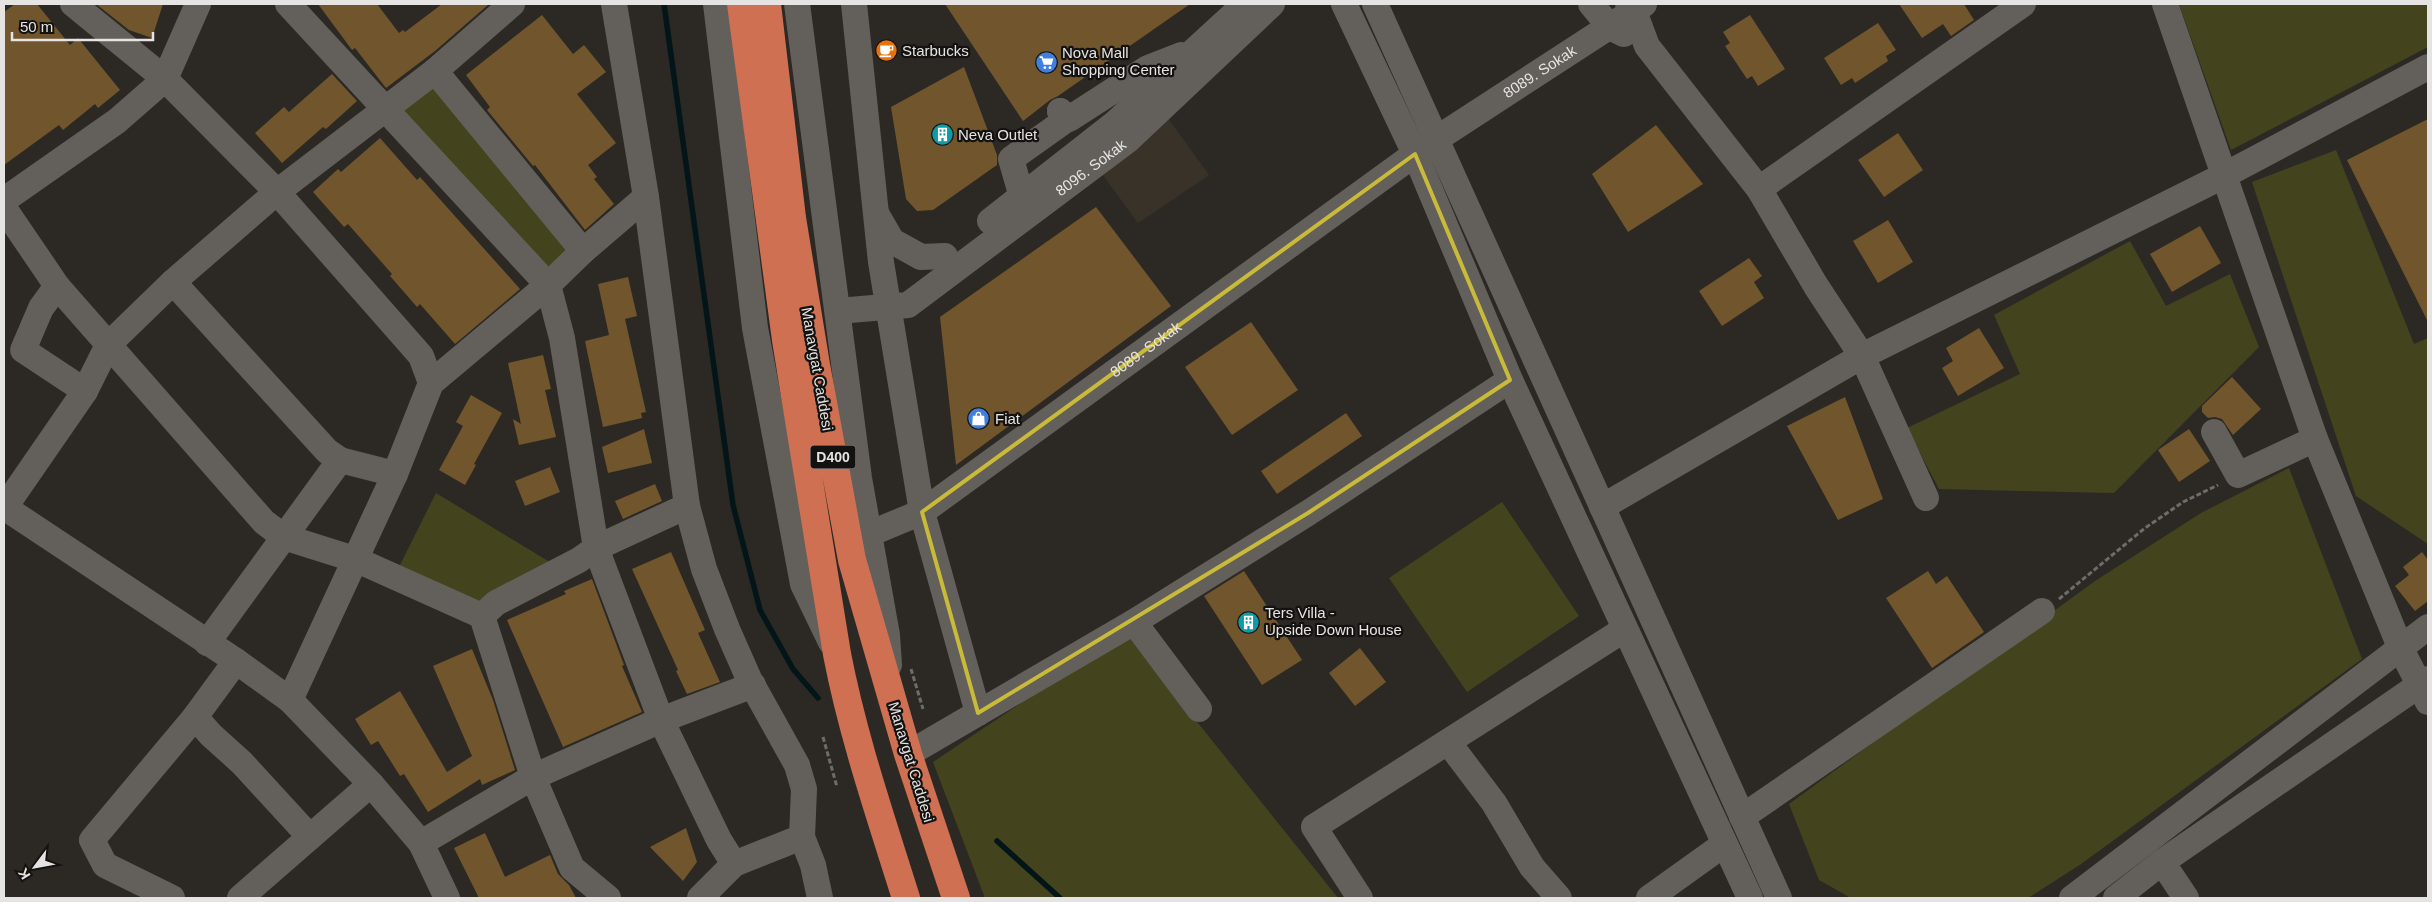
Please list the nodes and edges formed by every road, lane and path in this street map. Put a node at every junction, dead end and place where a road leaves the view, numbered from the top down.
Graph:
1 (74, 4) edge
2 (198, 4) edge
3 (288, 4) edge
4 (512, 4) edge
5 (614, 4) edge
6 (716, 4) edge
7 (742, 4) edge
8 (767, 4) edge
9 (797, 4) edge
10 (854, 4) edge
11 (1245, 4) edge
12 (1272, 4) edge
13 (1344, 4) edge
14 (1375, 4) edge
15 (1591, 4) edge
16 (2023, 4) edge
17 (2165, 4) edge
18 (1635, 6) edge
19 (1610, 27) junction
20 (1647, 46) junction
21 (1196, 50) junction
22 (2428, 68) edge
23 (435, 70) junction
24 (165, 78) junction
25 (386, 108) junction
26 (1425, 147) junction
27 (2223, 176) junction
28 (1759, 189) junction
29 (277, 192) junction
30 (1022, 196) junction
31 (646, 197) junction
32 (4, 200) edge
33 (4, 208) edge
34 (876, 212) junction
35 (583, 251) junction
36 (945, 256) junction
37 (173, 282) junction
38 (58, 286) junction
39 (548, 286) junction
40 (889, 306) junction
41 (838, 311) junction
42 (108, 345) junction
43 (1862, 356) junction
44 (1510, 380) junction
45 (431, 383) junction
46 (85, 391) junction
47 (2214, 432) dead end
48 (2315, 438) junction
49 (340, 460) junction
50 (395, 474) junction
51 (2238, 474) junction
52 (1926, 498) dead end
53 (687, 506) junction
54 (4, 507) edge
55 (1602, 507) junction
56 (922, 512) junction
57 (869, 534) junction
58 (284, 537) junction
59 (596, 548) junction
60 (357, 560) junction
61 (2042, 610) joint
62 (482, 616) junction
63 (1134, 622) junction
64 (2428, 627) edge
65 (1625, 629) junction
66 (207, 643) junction
67 (2400, 647) junction
68 (837, 654) junction
69 (236, 661) junction
70 (910, 663) dead end
71 (753, 685) junction
72 (2425, 689) edge
73 (890, 694) junction
74 (290, 700) junction
75 (1199, 709) dead end
76 (923, 710) dead end
77 (978, 713) junction
78 (196, 717) junction
79 (661, 720) junction
80 (823, 737) dead end
81 (1448, 742) junction
82 (908, 754) junction
83 (532, 776) junction
84 (371, 784) junction
85 (837, 787) dead end
86 (1742, 817) junction
87 (802, 836) junction
88 (310, 837) junction
89 (421, 843) junction
90 (1723, 845) junction
91 (2162, 862) junction
92 (734, 864) junction
93 (172, 898) edge
94 (240, 898) edge
95 (447, 898) edge
96 (608, 898) edge
97 (700, 898) edge
98 (820, 898) edge
99 (906, 898) edge
100 (956, 898) edge
101 (1360, 898) edge
102 (1559, 898) edge
103 (1649, 898) edge
104 (1750, 898) edge
105 (1779, 898) edge
106 (2072, 898) edge
107 (2116, 898) edge
108 (2186, 898) edge

1 - 24 street
2 - 24 street
3 - 25 street
4 - 23 street
5 - 31 street
6 - 68 street
7 - 68 highway, Manavgat Caddesi / D400
8 - 73 highway, Manavgat Caddesi / D400
9 - 41 street
10 - 34 street
11 - 21 street, 8096. Sokak
12 - 40 street, 8096. Sokak
13 - 26 street
14 - 26 street
15 - 19 street
16 - 28 street
17 - 27 street
18 - 19 street, 8089. Sokak
18 - 20 street
19 - 20 street
19 - 26 street, 8089. Sokak
20 - 28 street
21 - 30 street, 8096. Sokak
21 - 30 street
22 - 27 street
23 - 25 street
23 - 35 street
24 - 29 street
24 - 32 street
25 - 29 street
25 - 39 street
26 - 44 street
26 - 55 street
26 - 56 street, 8089. Sokak
27 - 43 street
27 - 48 street
28 - 43 street
29 - 37 street
29 - 45 street
30 - 36 street, 8096. Sokak
31 - 35 street
31 - 53 street
33 - 38 street
34 - 36 street
34 - 40 street
35 - 39 street
36 - 40 street, 8096. Sokak
37 - 42 street
37 - 49 street
38 - 42 street
38 - 46 street
39 - 45 street
39 - 59 street
40 - 41 street, 8096. Sokak
40 - 56 street
41 - 57 street
42 - 46 street
42 - 58 street
43 - 52 street
43 - 55 street
44 - 63 street
44 - 65 street
45 - 50 street
46 - 54 street
47 - 51 street
48 - 51 street
48 - 67 street
49 - 50 street
49 - 58 street
50 - 60 street
51 - 61 path
53 - 59 street
53 - 71 street
54 - 66 street
55 - 86 street
56 - 57 street, 8089. Sokak
56 - 77 street
57 - 73 street
58 - 60 street
58 - 66 street
59 - 62 street
59 - 79 street
60 - 62 street
60 - 74 street
61 - 86 street
62 - 83 street
63 - 75 street
63 - 77 street
64 - 67 street
65 - 81 street
65 - 90 street
66 - 69 street
67 - 72 street
67 - 106 street
68 - 99 highway, Manavgat Caddesi / D400
69 - 74 street
69 - 78 street
70 - 76 path
71 - 79 street
71 - 87 street
72 - 91 street
73 - 82 highway, Manavgat Caddesi / D400
74 - 84 street
77 - 82 street
78 - 88 street
78 - 93 street
79 - 83 street
79 - 92 street
80 - 85 path
81 - 101 street
81 - 102 street
82 - 100 highway, Manavgat Caddesi / D400
83 - 89 street
83 - 96 street
84 - 88 street
84 - 89 street
86 - 105 street
87 - 92 street
87 - 98 street
88 - 94 street
89 - 95 street
90 - 103 street
90 - 104 street
91 - 107 street
91 - 108 street
92 - 97 street

